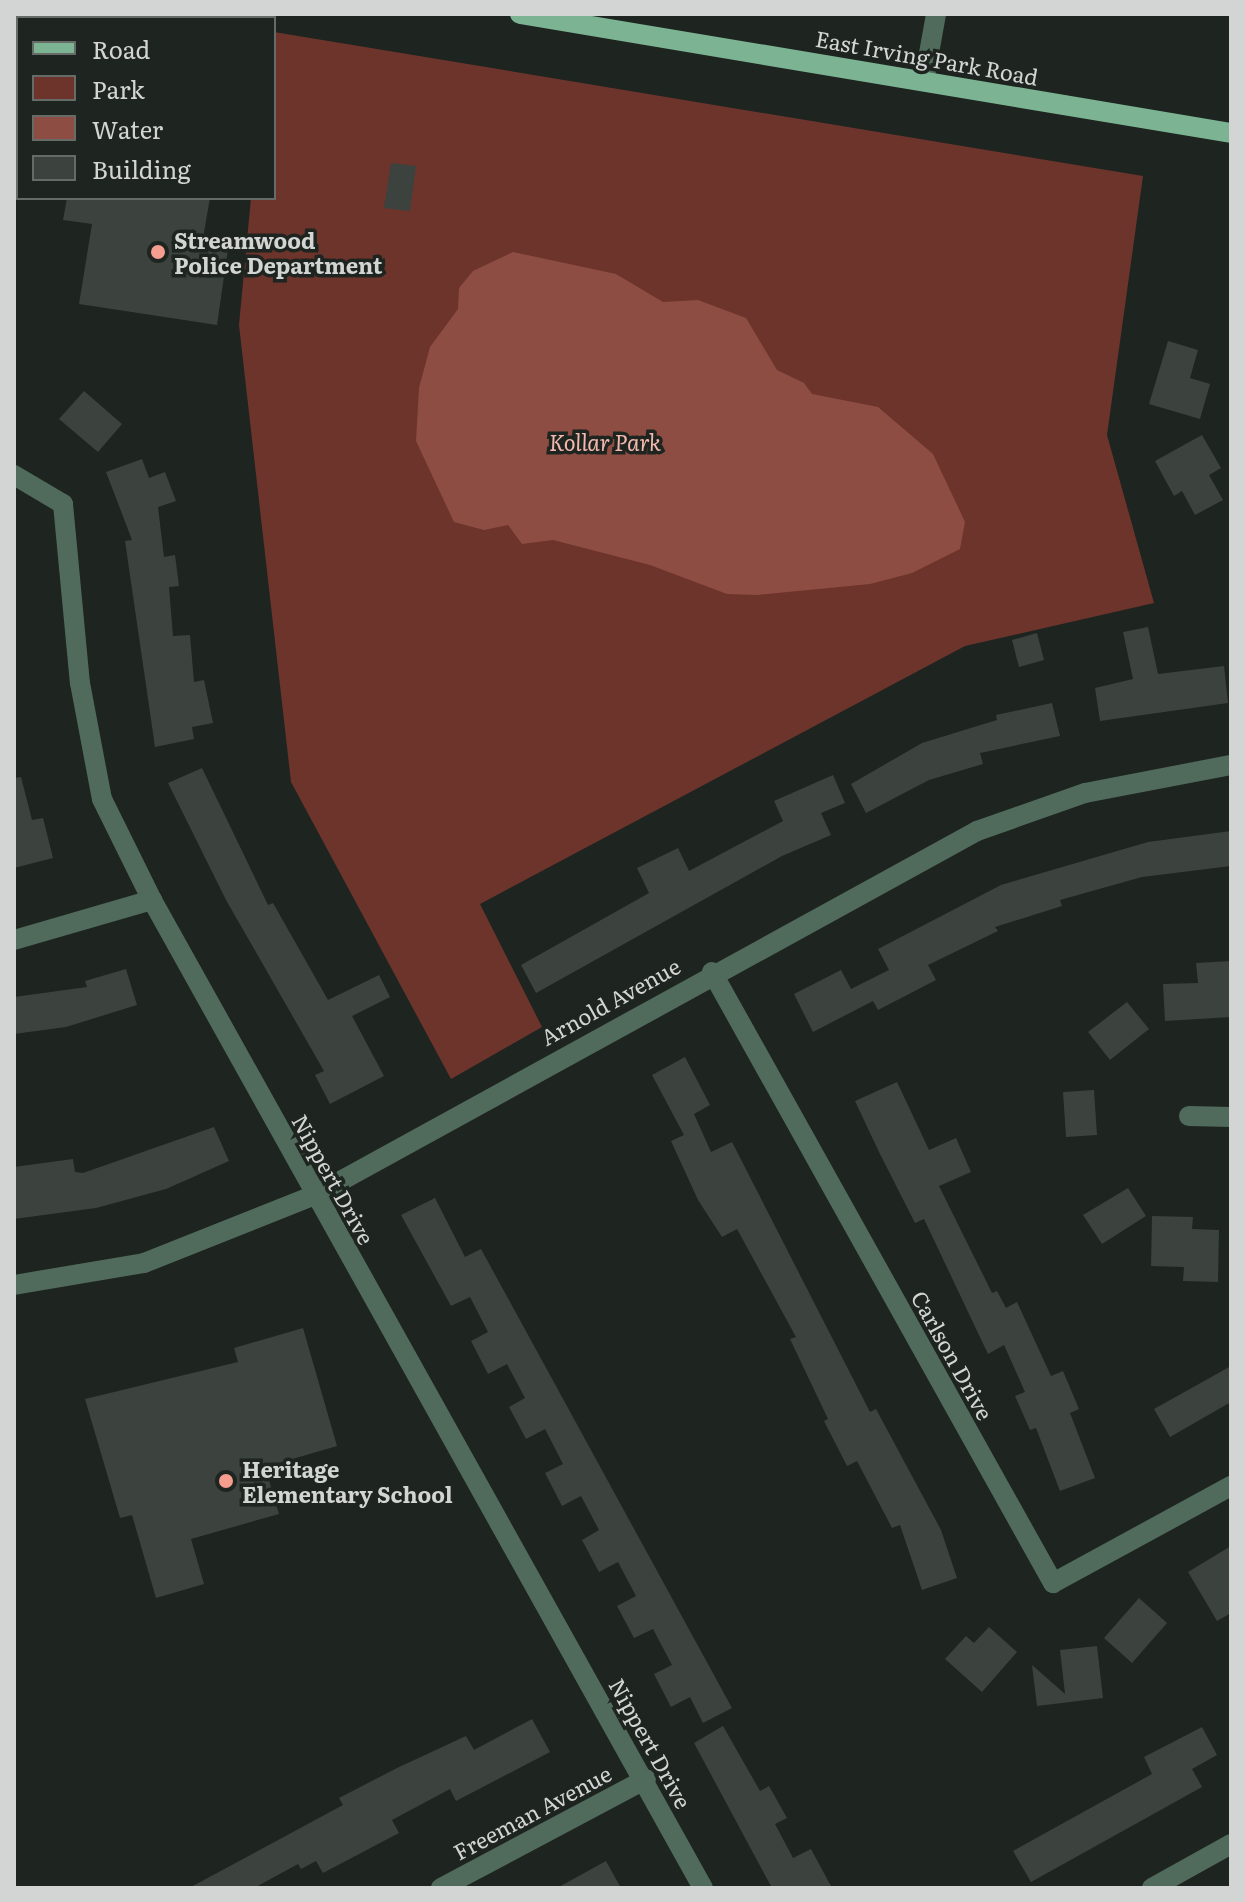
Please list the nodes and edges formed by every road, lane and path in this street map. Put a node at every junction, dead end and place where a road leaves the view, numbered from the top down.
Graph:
1 (520, 14) edge
2 (936, 14) edge
3 (924, 81) junction
4 (1231, 133) edge
5 (14, 475) edge
6 (1231, 765) edge
7 (152, 900) junction
8 (14, 940) edge
9 (712, 972) junction
10 (1189, 1116) dead end
11 (1231, 1117) edge
12 (315, 1195) junction
13 (14, 1285) edge
14 (1231, 1486) edge
15 (646, 1779) junction
16 (1231, 1844) edge
17 (441, 1888) edge
18 (703, 1888) edge
19 (1152, 1888) edge

1 - 3 main road, East Irving Park Road
2 - 3 street
3 - 4 main road, East Irving Park Road
5 - 7 street, Nippert Drive
6 - 9 street, Arnold Avenue
7 - 8 street
7 - 12 street, Nippert Drive
9 - 12 street, Arnold Avenue
9 - 14 street, Carlson Drive
10 - 11 street
12 - 13 street, Arnold Avenue
12 - 15 street, Nippert Drive
15 - 17 street, Freeman Avenue
15 - 18 street, Nippert Drive
16 - 19 street

